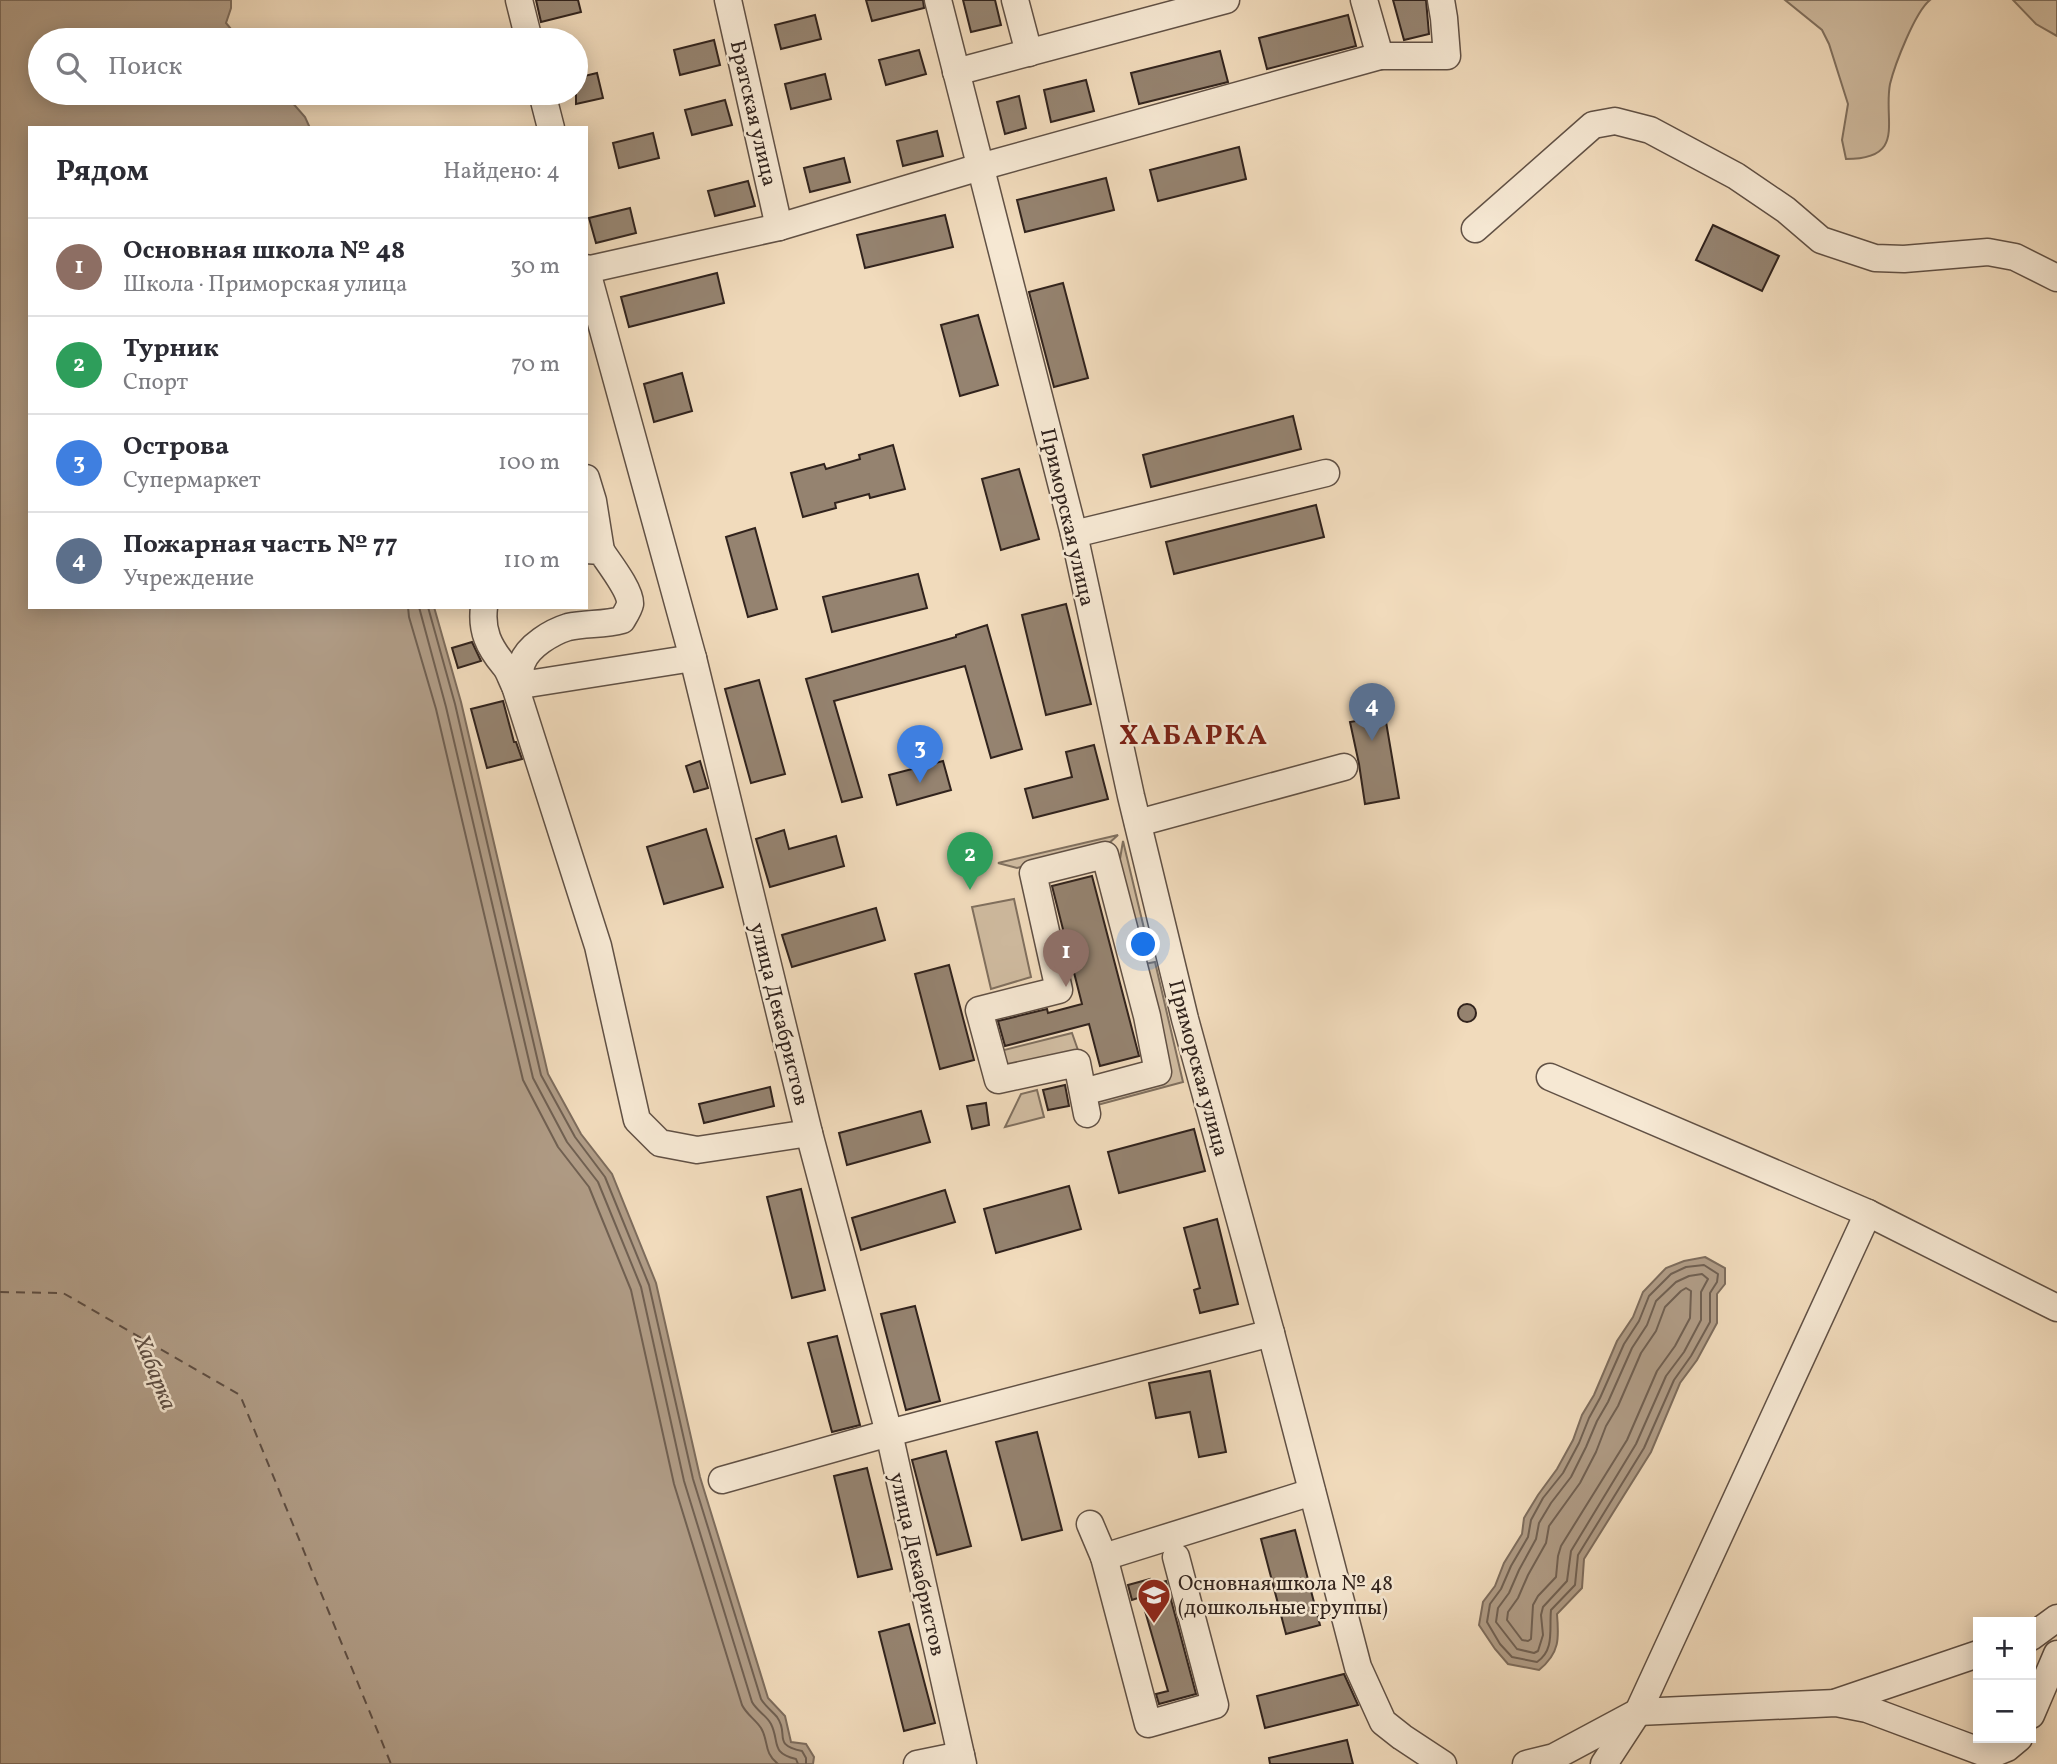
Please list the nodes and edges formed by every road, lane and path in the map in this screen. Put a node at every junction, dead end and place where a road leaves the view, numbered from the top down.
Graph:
1 (519, 0) edge
2 (729, 0) edge
3 (938, 0) edge
4 (1015, 0) edge
5 (1226, 0) edge
6 (1364, 0) edge
7 (1441, 0) edge
8 (1157, 9) edge
9 (526, 28) edge
10 (1029, 54) junction
11 (1381, 56) junction
12 (956, 72) junction
13 (545, 105) edge
14 (550, 126) edge
15 (980, 167) junction
16 (779, 227) junction
17 (1475, 229) dead end
18 (588, 269) edge
19 (588, 276) edge
20 (2057, 278) edge
21 (1326, 473) dead end
22 (588, 485) edge
23 (1074, 534) junction
24 (594, 551) edge
25 (484, 609) edge
26 (693, 658) junction
27 (519, 685) junction
28 (1344, 767) dead end
29 (1138, 823) junction
30 (1550, 1077) dead end
31 (1085, 1103) joint
32 (809, 1133) junction
33 (1868, 1213) junction
34 (2057, 1308) edge
35 (1271, 1333) junction
36 (889, 1433) junction
37 (722, 1480) dead end
38 (1312, 1492) junction
39 (1090, 1524) dead end
40 (1104, 1557) junction
41 (1176, 1557) dead end
42 (2057, 1618) edge
43 (2036, 1633) edge
44 (2057, 1654) edge
45 (1973, 1656) edge
46 (1836, 1703) junction
47 (2036, 1703) edge
48 (1638, 1712) junction
49 (2014, 1743) edge
50 (2018, 1743) edge
51 (1415, 1755) edge
52 (962, 1760) edge
53 (917, 1764) edge
54 (1443, 1764) edge
55 (1526, 1764) edge
56 (1604, 1764) edge
57 (2007, 1764) edge

1 - 9 street
2 - 16 street, Братская улица
3 - 12 street, Приморская улица
4 - 10 street
5 - 8 street
6 - 11 street
7 - 11 street
8 - 10 street
10 - 12 street
11 - 15 street
12 - 15 street, Приморская улица
13 - 14 street
15 - 16 street
15 - 23 street, Приморская улица
16 - 18 street
17 - 20 street
19 - 26 street, улица Декабристов
21 - 23 street
22 - 24 street
23 - 29 street, Приморская улица
24 - 27 street
25 - 27 street
26 - 27 street
26 - 32 street, улица Декабристов
27 - 32 street
28 - 29 street
29 - 35 street, Приморская улица
30 - 33 street
31 - 31 street
32 - 36 street, улица Декабристов
33 - 34 street
33 - 48 street
35 - 36 street
35 - 38 street, Приморская улица
36 - 37 street
36 - 52 street, улица Декабристов
38 - 40 street
38 - 51 street, Приморская улица
39 - 40 street
40 - 41 street
42 - 43 street
44 - 47 street
45 - 46 street
46 - 48 street
46 - 49 street
48 - 55 street
48 - 56 street
50 - 57 street
51 - 54 street
52 - 53 street

